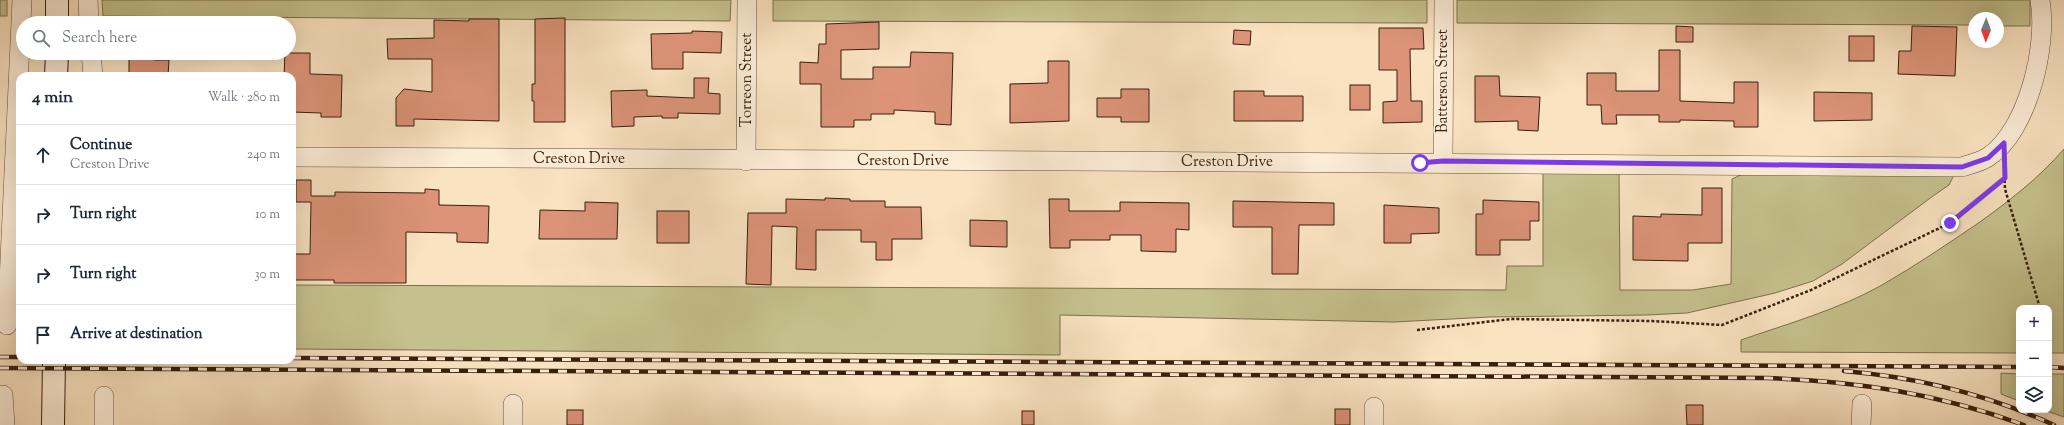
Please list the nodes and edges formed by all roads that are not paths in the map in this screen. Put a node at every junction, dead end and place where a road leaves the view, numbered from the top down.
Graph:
1 (22, 0) edge
2 (57, 0) edge
3 (88, 0) edge
4 (747, 0) edge
5 (1444, 0) edge
6 (2040, 0) edge
7 (20, 16) edge
8 (57, 16) edge
9 (89, 16) edge
10 (16, 60) edge
11 (57, 60) edge
12 (92, 60) edge
13 (56, 72) edge
14 (93, 72) edge
15 (7, 155) edge
16 (296, 157) edge
17 (746, 161) junction
18 (1443, 161) junction
19 (7, 325) dead end
20 (54, 364) edge
21 (3, 395) dead end
22 (104, 396) dead end
23 (513, 404) dead end
24 (1862, 404) dead end
25 (6, 425) edge
26 (53, 425) edge
27 (104, 425) edge
28 (513, 425) edge
29 (1861, 425) edge

1 - 7 street
2 - 8 main road
3 - 9 street
4 - 17 street, Torreon Street
5 - 18 street, Batterson Street
6 - 18 street, Creston Drive
10 - 15 street
11 - 13 main road
12 - 14 street
15 - 19 street
16 - 17 street, Creston Drive
17 - 18 street, Creston Drive
20 - 26 main road
21 - 25 street
22 - 27 street
23 - 28 street
24 - 29 street

